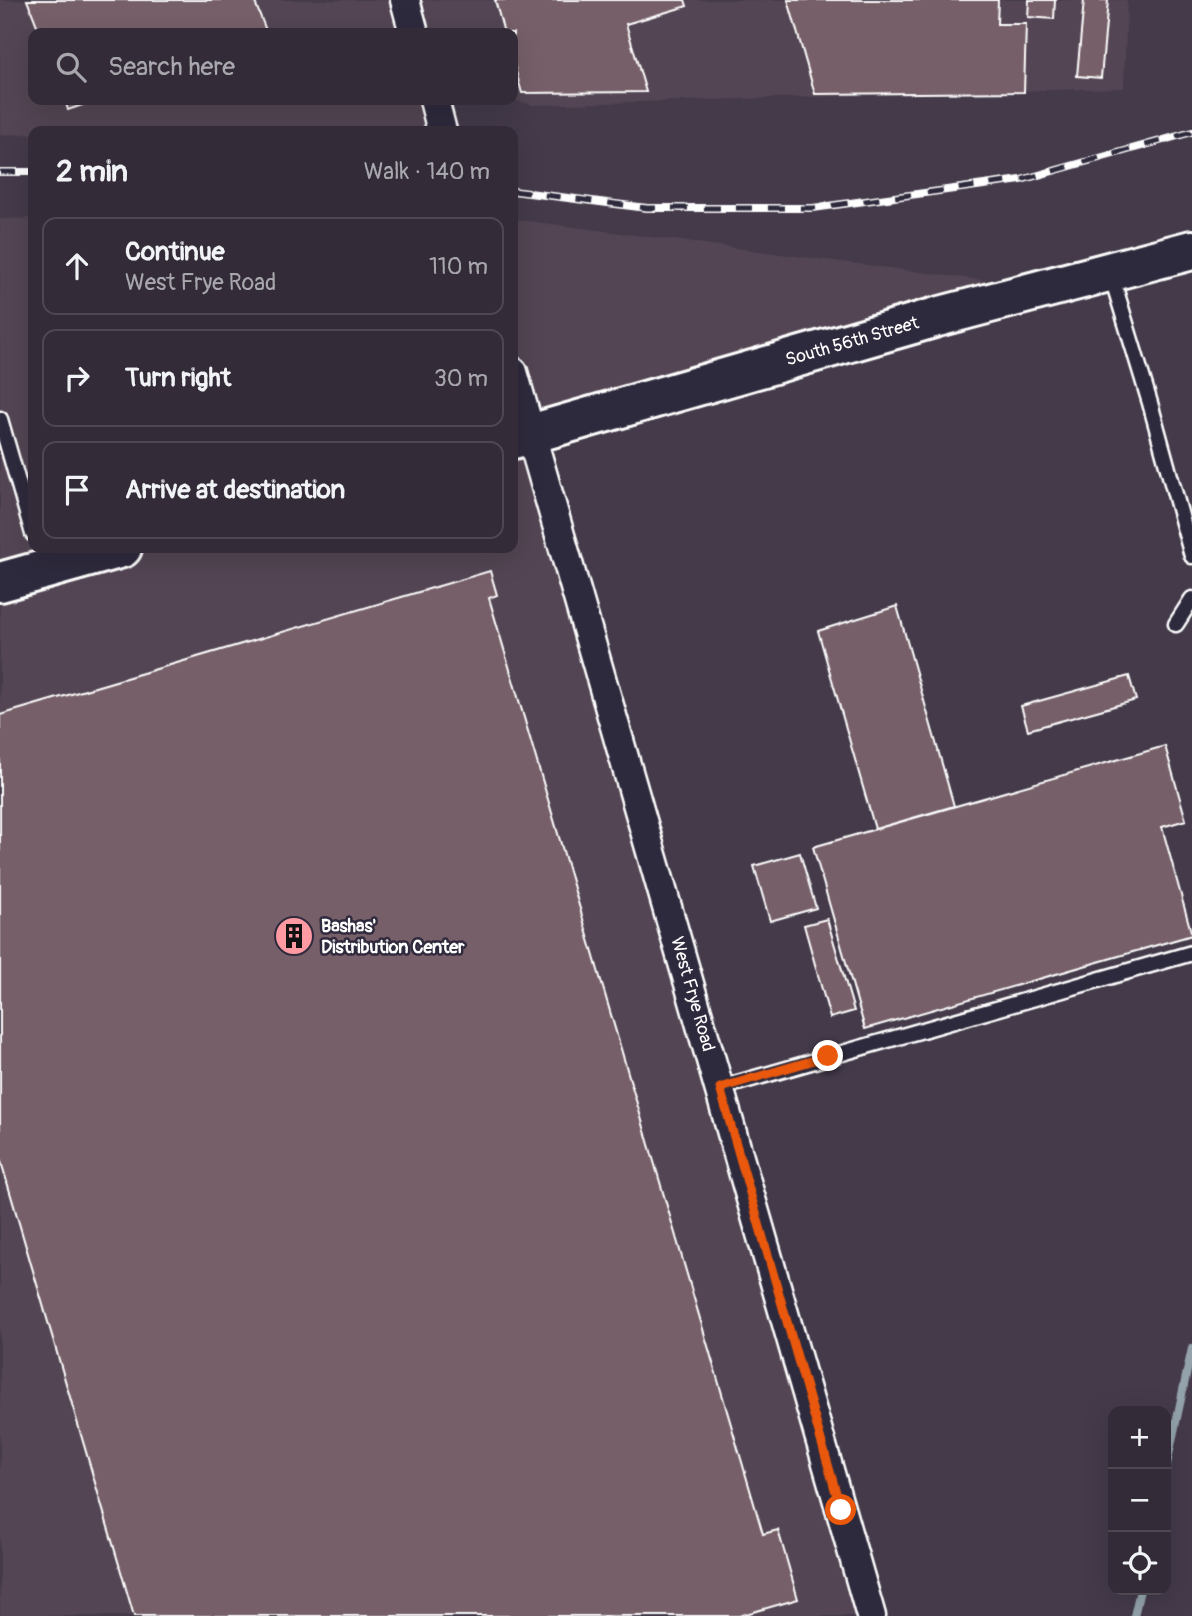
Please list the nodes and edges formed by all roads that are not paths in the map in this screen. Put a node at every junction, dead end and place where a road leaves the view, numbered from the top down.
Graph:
1 (405, 0) edge
2 (413, 28) edge
3 (435, 105) edge
4 (441, 126) edge
5 (1192, 250) edge
6 (1110, 270) junction
7 (518, 408) edge
8 (0, 419) edge
9 (522, 436) edge
10 (28, 517) edge
11 (97, 553) edge
12 (1192, 556) edge
13 (0, 582) edge
14 (1192, 599) edge
15 (1176, 624) dead end
16 (1192, 953) edge
17 (720, 1088) junction
18 (872, 1616) edge

1 - 2 street
3 - 4 street
5 - 6 main road, South 56th Street
6 - 9 main road, South 56th Street
6 - 12 lane
7 - 9 street, West Frye Road
8 - 10 lane
9 - 17 street, West Frye Road
11 - 13 main road
14 - 15 lane
16 - 17 lane
17 - 18 street, West Frye Road

